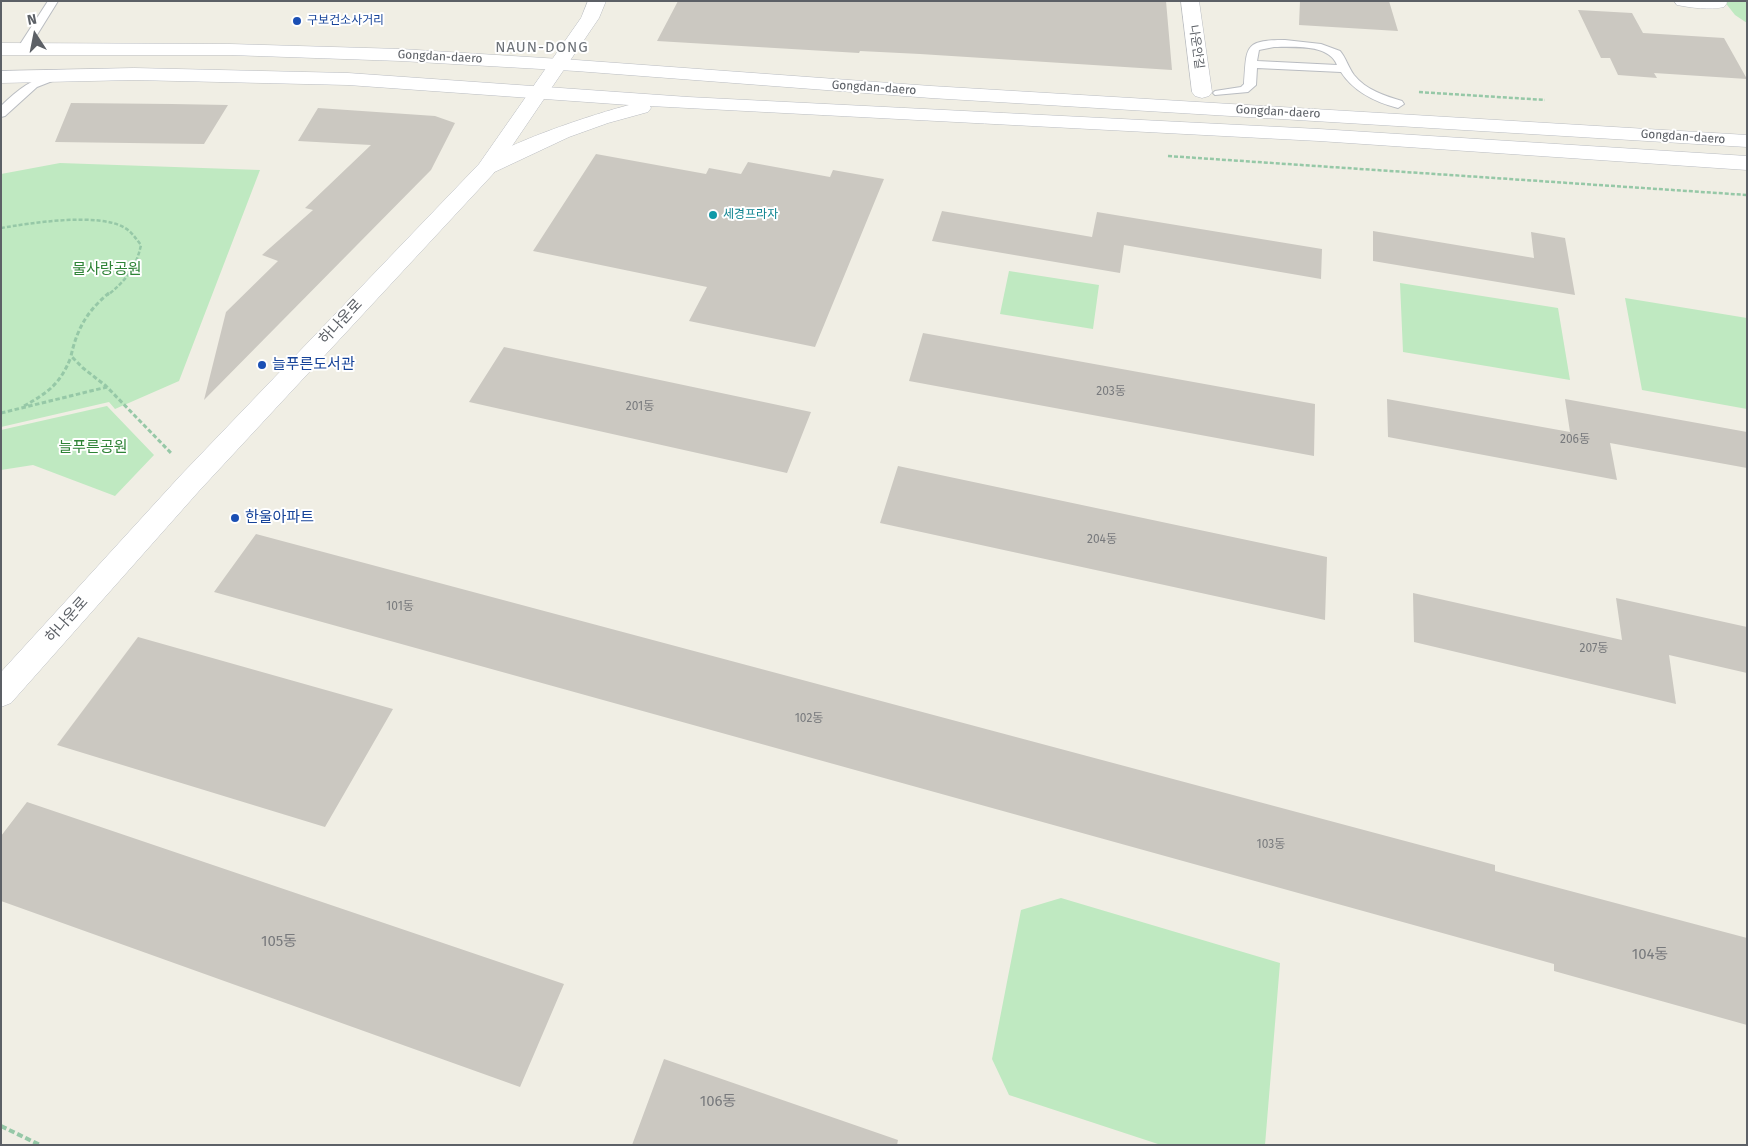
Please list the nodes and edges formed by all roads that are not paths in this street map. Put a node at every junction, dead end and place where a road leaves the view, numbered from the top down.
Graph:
1 (53, 1) edge
2 (597, 1) edge
3 (1190, 1) edge
4 (1683, 1) edge
5 (1717, 1) edge
6 (1, 49) edge
7 (23, 49) junction
8 (557, 64) junction
9 (1250, 64) junction
10 (1344, 69) junction
11 (60, 76) junction
12 (1, 77) edge
13 (782, 82) junction
14 (538, 93) junction
15 (1211, 93) junction
16 (688, 103) junction
17 (1398, 104) junction
18 (1, 113) edge
19 (1747, 125) edge
20 (1747, 141) edge
21 (1747, 163) edge
22 (486, 169) junction
23 (1747, 182) edge
24 (1, 693) edge

1 - 7 lane
2 - 8 street, 하나운로
3 - 15 street, 나운안길
4 - 5 street
6 - 7 street, Gongdan-daero
7 - 8 street, Gongdan-daero
8 - 13 street, Gongdan-daero
8 - 14 street, 하나운로
9 - 10 lane
9 - 10 lane
9 - 15 lane
10 - 17 lane
11 - 12 street, Gongdan-daero
11 - 14 street, Gongdan-daero
11 - 18 lane
13 - 15 street
13 - 20 street, Gongdan-daero
14 - 16 street, Gongdan-daero
14 - 22 street, 하나운로
15 - 17 street
16 - 21 street, Gongdan-daero
16 - 22 street
16 - 23 street
17 - 19 street
22 - 24 street, 하나운로

